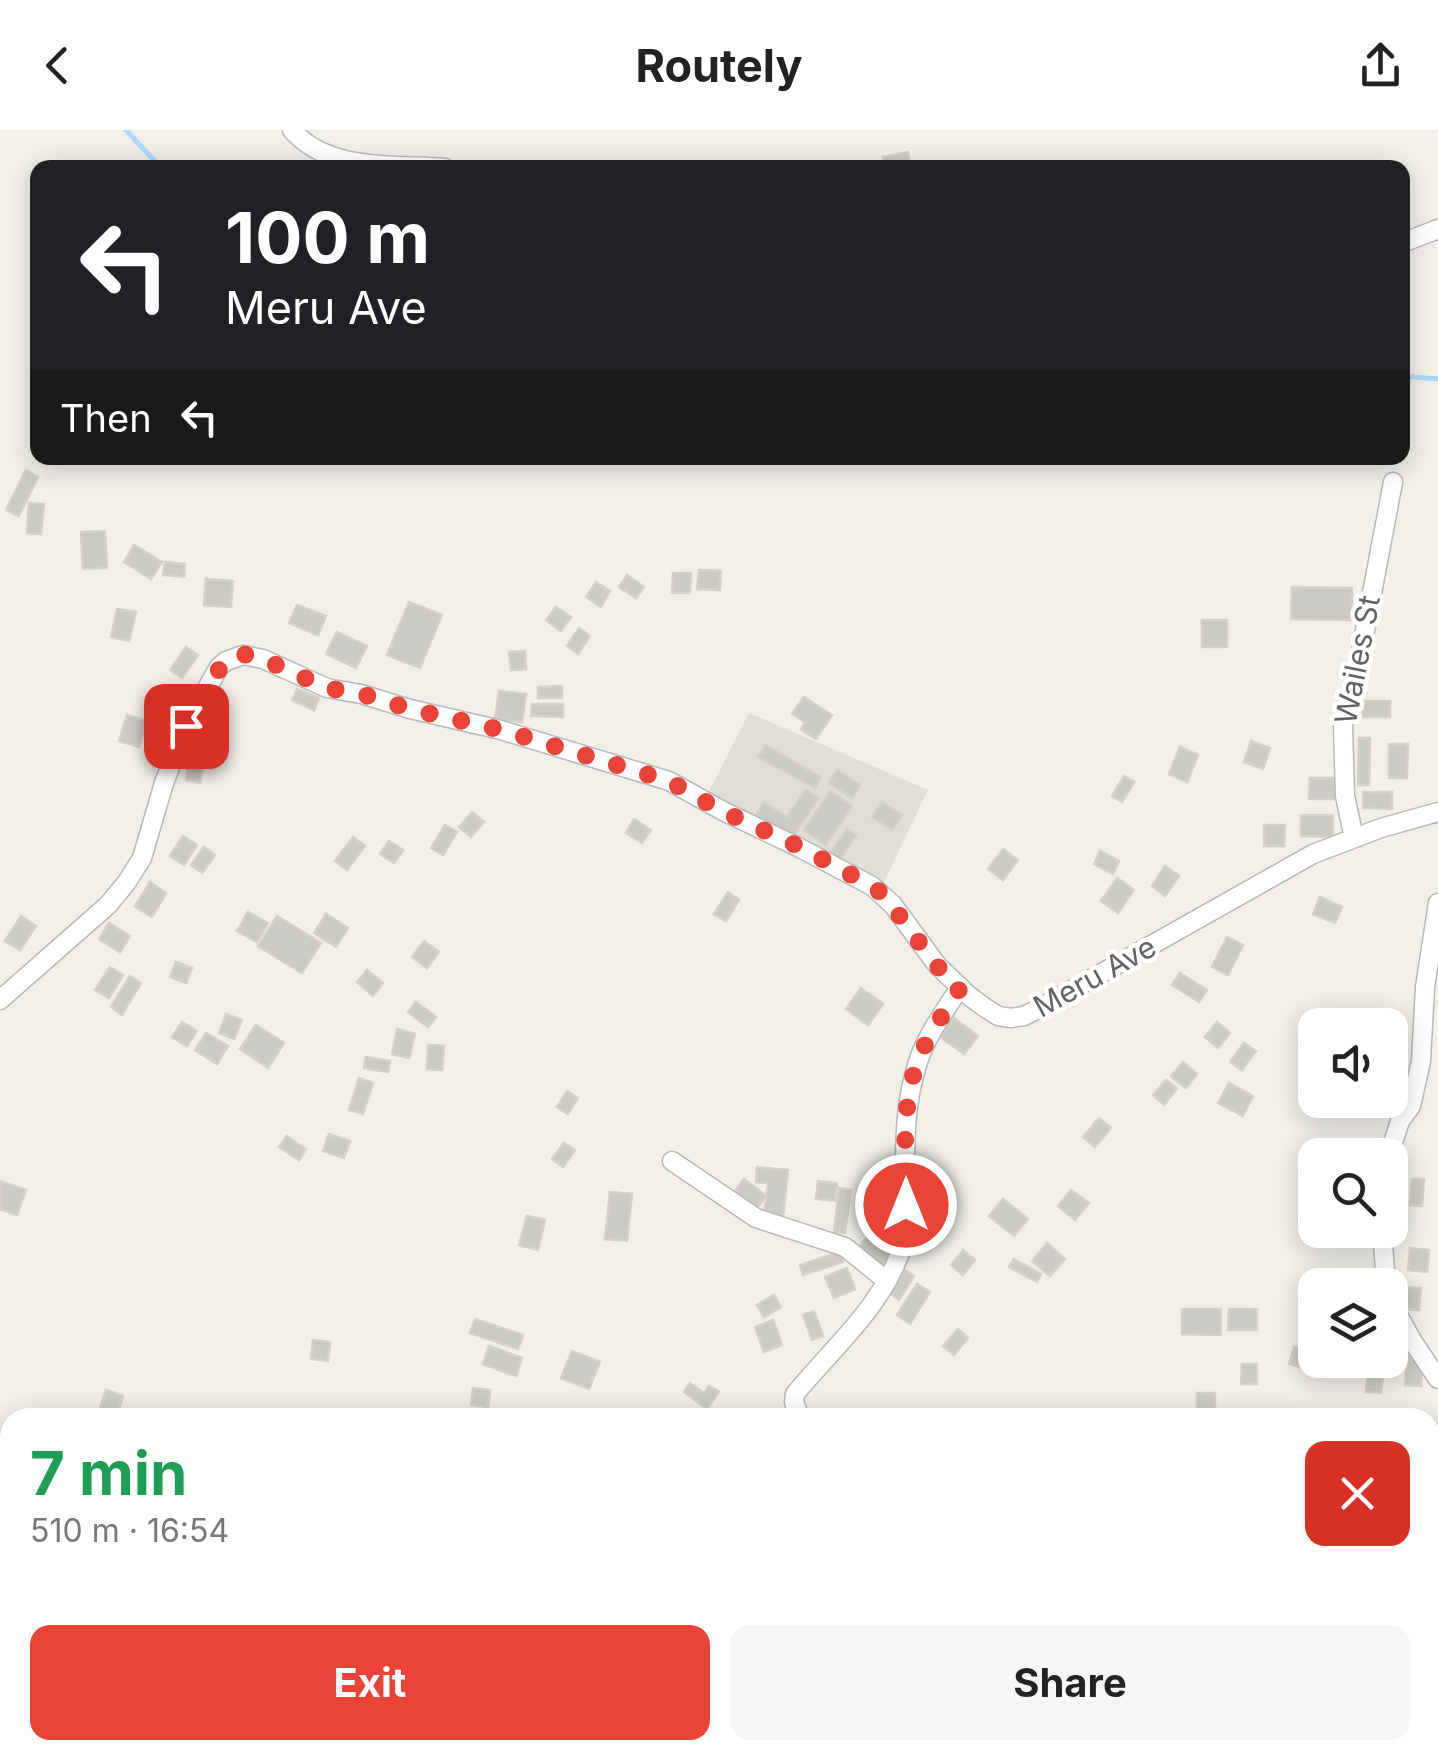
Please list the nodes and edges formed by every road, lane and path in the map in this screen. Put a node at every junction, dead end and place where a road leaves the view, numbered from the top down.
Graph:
1 (292, 130) edge
2 (343, 160) edge
3 (1438, 228) edge
4 (1410, 240) edge
5 (1393, 482) dead end
6 (1438, 812) edge
7 (1354, 838) junction
8 (1438, 903) edge
9 (960, 988) junction
10 (0, 1000) edge
11 (1395, 1138) edge
12 (672, 1161) dead end
13 (887, 1282) junction
14 (1408, 1333) edge
15 (1438, 1380) edge
16 (796, 1408) edge

1 - 2 street
3 - 4 street
5 - 7 street, Wailes St
6 - 7 street, Meru Ave
7 - 9 street, Meru Ave
8 - 11 street
9 - 10 street, Meru Ave
9 - 13 street
12 - 13 street
13 - 16 street
14 - 15 street

